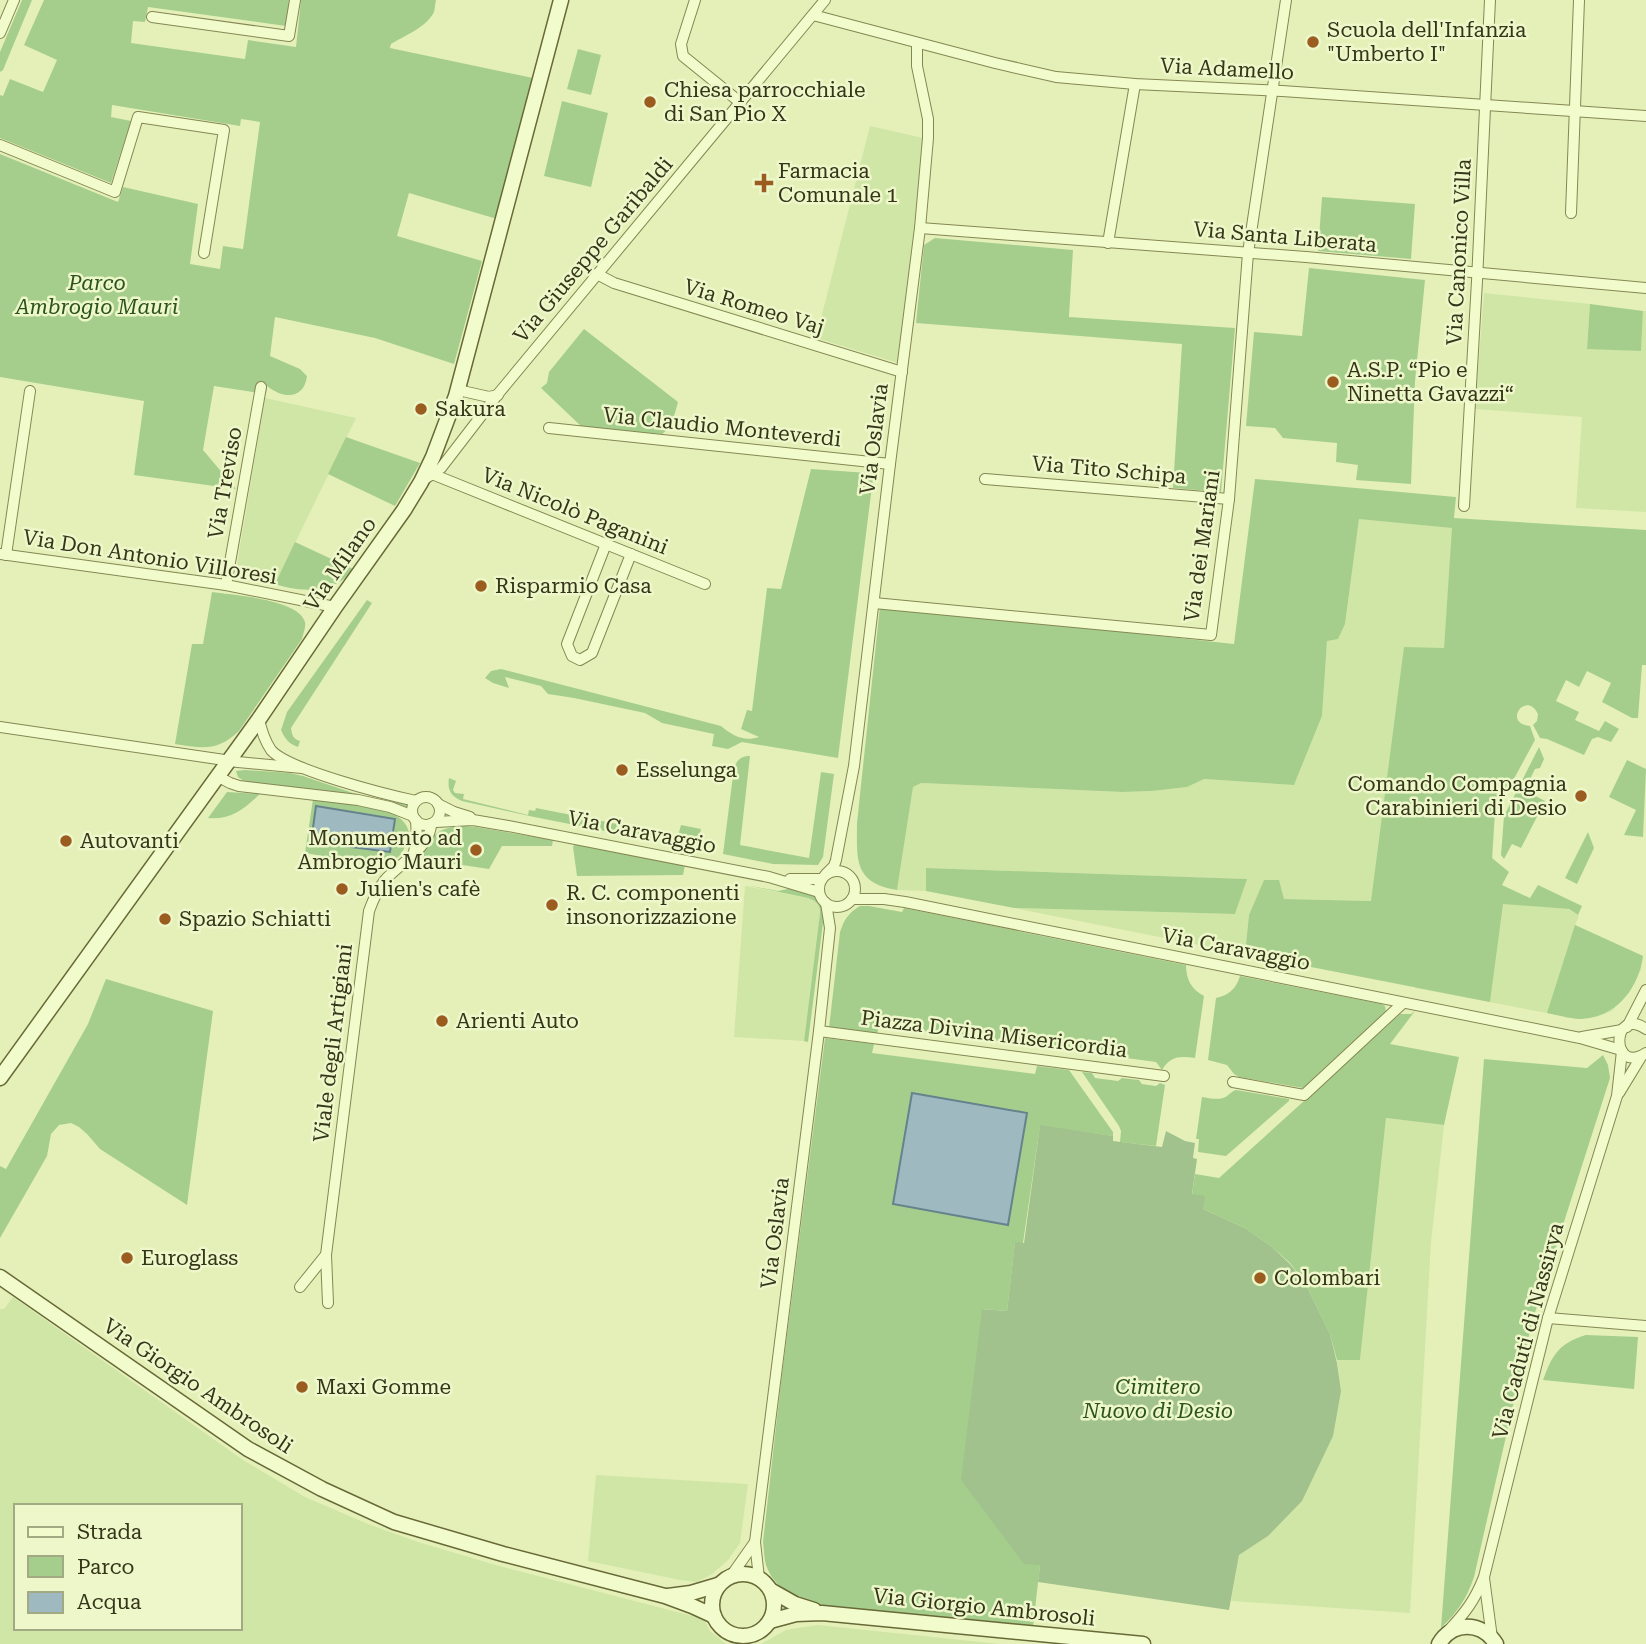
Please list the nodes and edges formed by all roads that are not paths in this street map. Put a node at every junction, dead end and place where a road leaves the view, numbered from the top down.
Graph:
1 (14, 0) edge
2 (295, 0) edge
3 (561, 0) edge
4 (695, 0) edge
5 (825, 0) edge
6 (1286, 0) edge
7 (1490, 0) edge
8 (1579, 0) edge
9 (813, 15) junction
10 (152, 17) dead end
11 (0, 33) edge
12 (917, 43) junction
13 (1135, 84) junction
14 (1271, 90) junction
15 (741, 103) junction
16 (1485, 106) junction
17 (1575, 113) junction
18 (1646, 116) edge
19 (0, 145) edge
20 (1571, 212) dead end
21 (920, 228) junction
22 (1108, 243) junction
23 (204, 253) dead end
24 (1248, 253) junction
25 (597, 274) junction
26 (1478, 274) junction
27 (1646, 288) edge
28 (902, 372) junction
29 (261, 387) dead end
30 (458, 390) junction
31 (30, 391) dead end
32 (498, 394) junction
33 (550, 428) dead end
34 (890, 464) junction
35 (426, 478) junction
36 (985, 478) dead end
37 (1229, 499) junction
38 (1464, 506) dead end
39 (606, 544) junction
40 (3, 554) edge
41 (631, 554) junction
42 (705, 584) dead end
43 (226, 585) junction
44 (874, 603) junction
45 (335, 607) junction
46 (259, 719) junction
47 (0, 727) edge
48 (228, 760) junction
49 (302, 768) junction
50 (217, 776) junction
51 (416, 801) junction
52 (438, 804) junction
53 (414, 818) junction
54 (433, 823) junction
55 (508, 826) junction
56 (841, 840) junction
57 (414, 852) junction
58 (849, 875) junction
59 (824, 876) junction
60 (769, 877) junction
61 (855, 885) junction
62 (819, 892) junction
63 (852, 899) junction
64 (884, 899) junction
65 (826, 902) junction
66 (842, 906) junction
67 (830, 928) junction
68 (1646, 990) edge
69 (1403, 1003) junction
70 (1625, 1028) junction
71 (1646, 1029) edge
72 (819, 1031) junction
73 (1580, 1038) junction
74 (1621, 1051) junction
75 (1643, 1055) edge
76 (1164, 1076) dead end
77 (0, 1079) edge
78 (1233, 1082) dead end
79 (1617, 1096) junction
80 (326, 1255) junction
81 (0, 1277) edge
82 (300, 1287) dead end
83 (328, 1303) dead end
84 (1548, 1318) junction
85 (1646, 1326) edge
86 (755, 1542) junction
87 (731, 1576) junction
88 (1484, 1577) junction
89 (759, 1578) junction
90 (718, 1585) junction
91 (772, 1591) junction
92 (665, 1596) junction
93 (822, 1613) junction
94 (714, 1616) junction
95 (770, 1621) junction
96 (1439, 1640) edge
97 (1494, 1641) edge
98 (1143, 1644) edge

1 - 11 street
2 - 10 street
3 - 30 main road, Via Milano
4 - 15 street
5 - 9 street, Via Giuseppe Garibaldi
6 - 14 street, Via dei Mariani
7 - 16 street, Via Canonico Villa
8 - 17 street
9 - 12 street, Via Adamello
9 - 15 street, Via Giuseppe Garibaldi
12 - 13 street, Via Adamello
12 - 21 street, Via Oslavia
13 - 14 street, Via Adamello
13 - 22 street
14 - 16 street, Via Adamello
14 - 24 street, Via dei Mariani
15 - 25 street, Via Giuseppe Garibaldi
16 - 17 street, Via Adamello
16 - 26 street, Via Canonico Villa
17 - 18 street, Via Adamello
17 - 20 street
19 - 23 street
21 - 22 street, Via Santa Liberata
21 - 28 street, Via Oslavia
22 - 24 street, Via Santa Liberata
24 - 26 street, Via Santa Liberata
24 - 37 street, Via dei Mariani
25 - 28 street, Via Romeo Vaj
25 - 32 street, Via Giuseppe Garibaldi
26 - 27 street, Via Santa Liberata
26 - 38 street, Via Canonico Villa
28 - 34 street, Via Oslavia
29 - 43 street, Via Treviso
30 - 32 street
30 - 35 main road, Via Milano
31 - 40 street
32 - 35 street, Via Giuseppe Garibaldi
33 - 34 street, Via Claudio Monteverdi
34 - 44 street, Via Oslavia
35 - 39 street, Via Nicolò Paganini
35 - 45 main road, Via Milano
36 - 37 street, Via Tito Schipa
37 - 44 street, Via dei Mariani
39 - 41 street, Via Nicolò Paganini
39 - 41 street
40 - 43 street, Via Don Antonio Villoresi
41 - 42 street, Via Nicolò Paganini
43 - 45 street, Via Don Antonio Villoresi
44 - 56 street, Via Oslavia
45 - 46 main road, Via Milano
46 - 48 main road, Via Milano
46 - 49 street
47 - 48 street
48 - 49 street
48 - 50 main road, Via Milano
49 - 51 street
50 - 53 street
50 - 77 main road, Via Milano
51 - 52 street
51 - 53 street
52 - 54 street
52 - 55 street, Via Caravaggio
53 - 54 street
53 - 57 street
54 - 55 street, Via Caravaggio
54 - 57 street, Viale degli Artigiani
55 - 60 street, Via Caravaggio
56 - 58 street, Via Oslavia
56 - 59 street, Via Oslavia
57 - 80 street, Viale degli Artigiani
58 - 59 street
58 - 61 street
59 - 60 street, Via Caravaggio
59 - 62 street
60 - 62 street, Via Caravaggio
61 - 63 street
61 - 64 street, Via Caravaggio
62 - 65 street
63 - 64 street, Via Caravaggio
63 - 66 street
64 - 69 street, Via Caravaggio
65 - 66 street
65 - 67 street, Via Oslavia
66 - 67 street, Via Oslavia
67 - 72 street, Via Oslavia
68 - 70 street
69 - 73 street, Via Caravaggio
69 - 78 street
70 - 71 street, Via Caravaggio
70 - 73 street, Via Caravaggio
70 - 74 street, Via Caduti di Nassirya
72 - 76 street, Piazza Divina Misericordia
72 - 86 street, Via Oslavia
73 - 74 street, Via Caravaggio
74 - 75 street, Via Caravaggio
74 - 79 street, Via Caduti di Nassirya
75 - 79 street, Via Caduti di Nassirya
79 - 84 street, Via Caduti di Nassirya
80 - 82 street
80 - 83 street, Viale degli Artigiani
81 - 92 main road, Via Giorgio Ambrosoli
84 - 85 street
84 - 88 street, Via Caduti di Nassirya
86 - 87 street, Via Oslavia
86 - 89 street, Via Oslavia
87 - 89 main road
87 - 90 main road
88 - 96 street, Via Caduti di Nassirya
88 - 97 street, Via Caduti di Nassirya
89 - 91 main road
90 - 92 main road, Via Giorgio Ambrosoli
90 - 94 main road
91 - 93 main road, Via Giorgio Ambrosoli
91 - 95 main road
92 - 94 main road, Via Giorgio Ambrosoli
93 - 95 main road, Via Giorgio Ambrosoli
93 - 98 main road, Via Giorgio Ambrosoli
94 - 95 main road
96 - 97 main road

